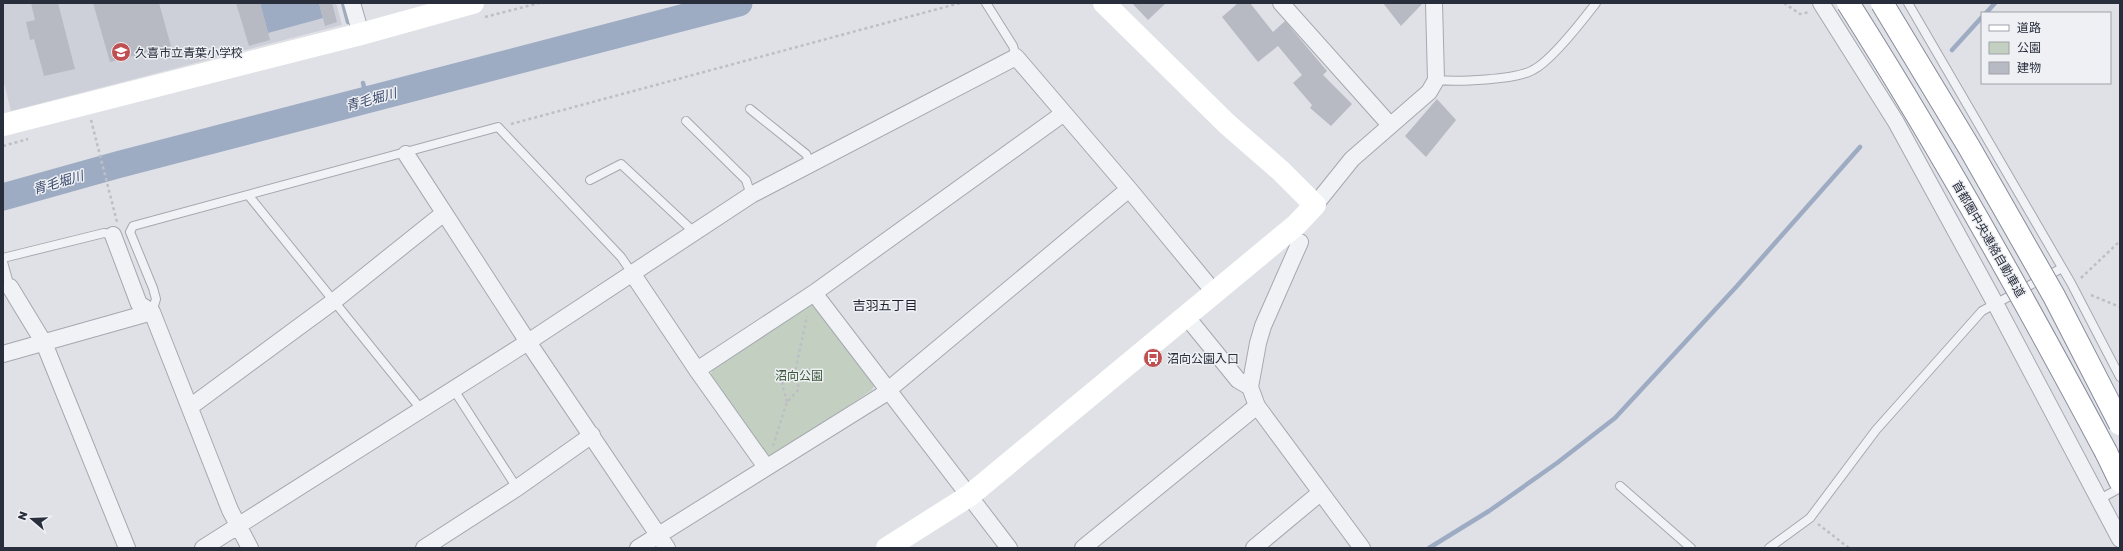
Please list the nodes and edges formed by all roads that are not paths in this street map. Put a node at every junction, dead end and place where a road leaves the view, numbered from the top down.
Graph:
1 (352, 3) edge
2 (473, 3) edge
3 (986, 3) edge
4 (1104, 3) edge
5 (1281, 3) edge
6 (1434, 3) edge
7 (1596, 3) edge
8 (1848, 3) edge
9 (1882, 3) edge
10 (1908, 3) edge
11 (1823, 4) edge
12 (361, 34) junction
13 (1016, 57) junction
14 (1436, 80) junction
15 (750, 109) dead end
16 (1064, 113) junction
17 (686, 121) dead end
18 (3, 125) edge
19 (1390, 125) junction
20 (406, 154) junction
21 (810, 164) junction
22 (590, 180) dead end
23 (1129, 189) junction
24 (751, 195) junction
25 (249, 196) junction
26 (1315, 205) junction
27 (444, 213) junction
28 (116, 230) joint
29 (694, 232) junction
30 (1300, 242) dead end
31 (3, 258) edge
32 (3, 262) edge
33 (2062, 268) junction
34 (632, 272) junction
35 (6, 288) edge
36 (1214, 292) junction
37 (814, 293) junction
38 (334, 301) junction
39 (1995, 303) junction
40 (152, 312) junction
41 (1186, 316) junction
42 (528, 342) junction
43 (44, 343) junction
44 (3, 354) edge
45 (697, 370) junction
46 (2120, 377) edge
47 (1250, 388) junction
48 (889, 389) junction
49 (454, 390) junction
50 (1257, 406) junction
51 (190, 408) junction
52 (421, 409) junction
53 (2120, 424) edge
54 (592, 435) junction
55 (766, 467) junction
56 (2120, 481) edge
57 (1620, 486) dead end
58 (517, 488) junction
59 (2120, 488) edge
60 (1320, 493) junction
61 (969, 496) junction
62 (2100, 499) junction
63 (237, 526) junction
64 (2120, 539) edge
65 (663, 542) edge
66 (127, 548) edge
67 (202, 548) edge
68 (250, 548) edge
69 (424, 548) edge
70 (638, 548) edge
71 (887, 548) edge
72 (1009, 548) edge
73 (1083, 548) edge
74 (1254, 548) edge
75 (1362, 548) edge
76 (1691, 548) edge
77 (1769, 548) edge

1 - 12 street
2 - 12 main road
3 - 13 lane
4 - 26 main road
5 - 19 street
6 - 14 street
7 - 14 lane
8 - 56 main road, 首都圏中央連絡自動車道, bridge
9 - 53 main road, bridge
10 - 33 lane
11 - 39 street
12 - 18 main road
13 - 16 street
13 - 21 street
14 - 19 street
15 - 21 lane
16 - 23 street
16 - 37 street
17 - 24 lane
19 - 26 street
20 - 25 lane
20 - 27 street
20 - 34 lane
21 - 24 street
22 - 29 lane
23 - 36 street
23 - 48 street
24 - 29 street
25 - 38 lane
25 - 40 lane
26 - 36 main road
27 - 38 street
27 - 42 street
28 - 31 lane
28 - 40 street
29 - 34 street
30 - 47 street
32 - 35 lane
33 - 39 lane
33 - 46 lane
34 - 42 street
34 - 45 street
35 - 43 street
36 - 41 main road
37 - 45 street
37 - 48 street
38 - 51 street
38 - 52 lane
39 - 62 street
39 - 77 lane
40 - 43 street
40 - 51 street
41 - 47 street
41 - 61 main road
42 - 49 street
42 - 54 street
43 - 44 street
43 - 66 street
45 - 55 street
47 - 50 street
48 - 55 street
48 - 61 street
49 - 52 street
49 - 58 lane
50 - 60 street
50 - 73 street
51 - 63 street
52 - 63 street
54 - 58 street
54 - 65 street
55 - 65 street
57 - 76 lane
58 - 69 street
59 - 62 lane
60 - 74 street
60 - 75 street
61 - 71 main road
61 - 72 street
62 - 64 street
63 - 67 street
63 - 68 street
65 - 70 street

